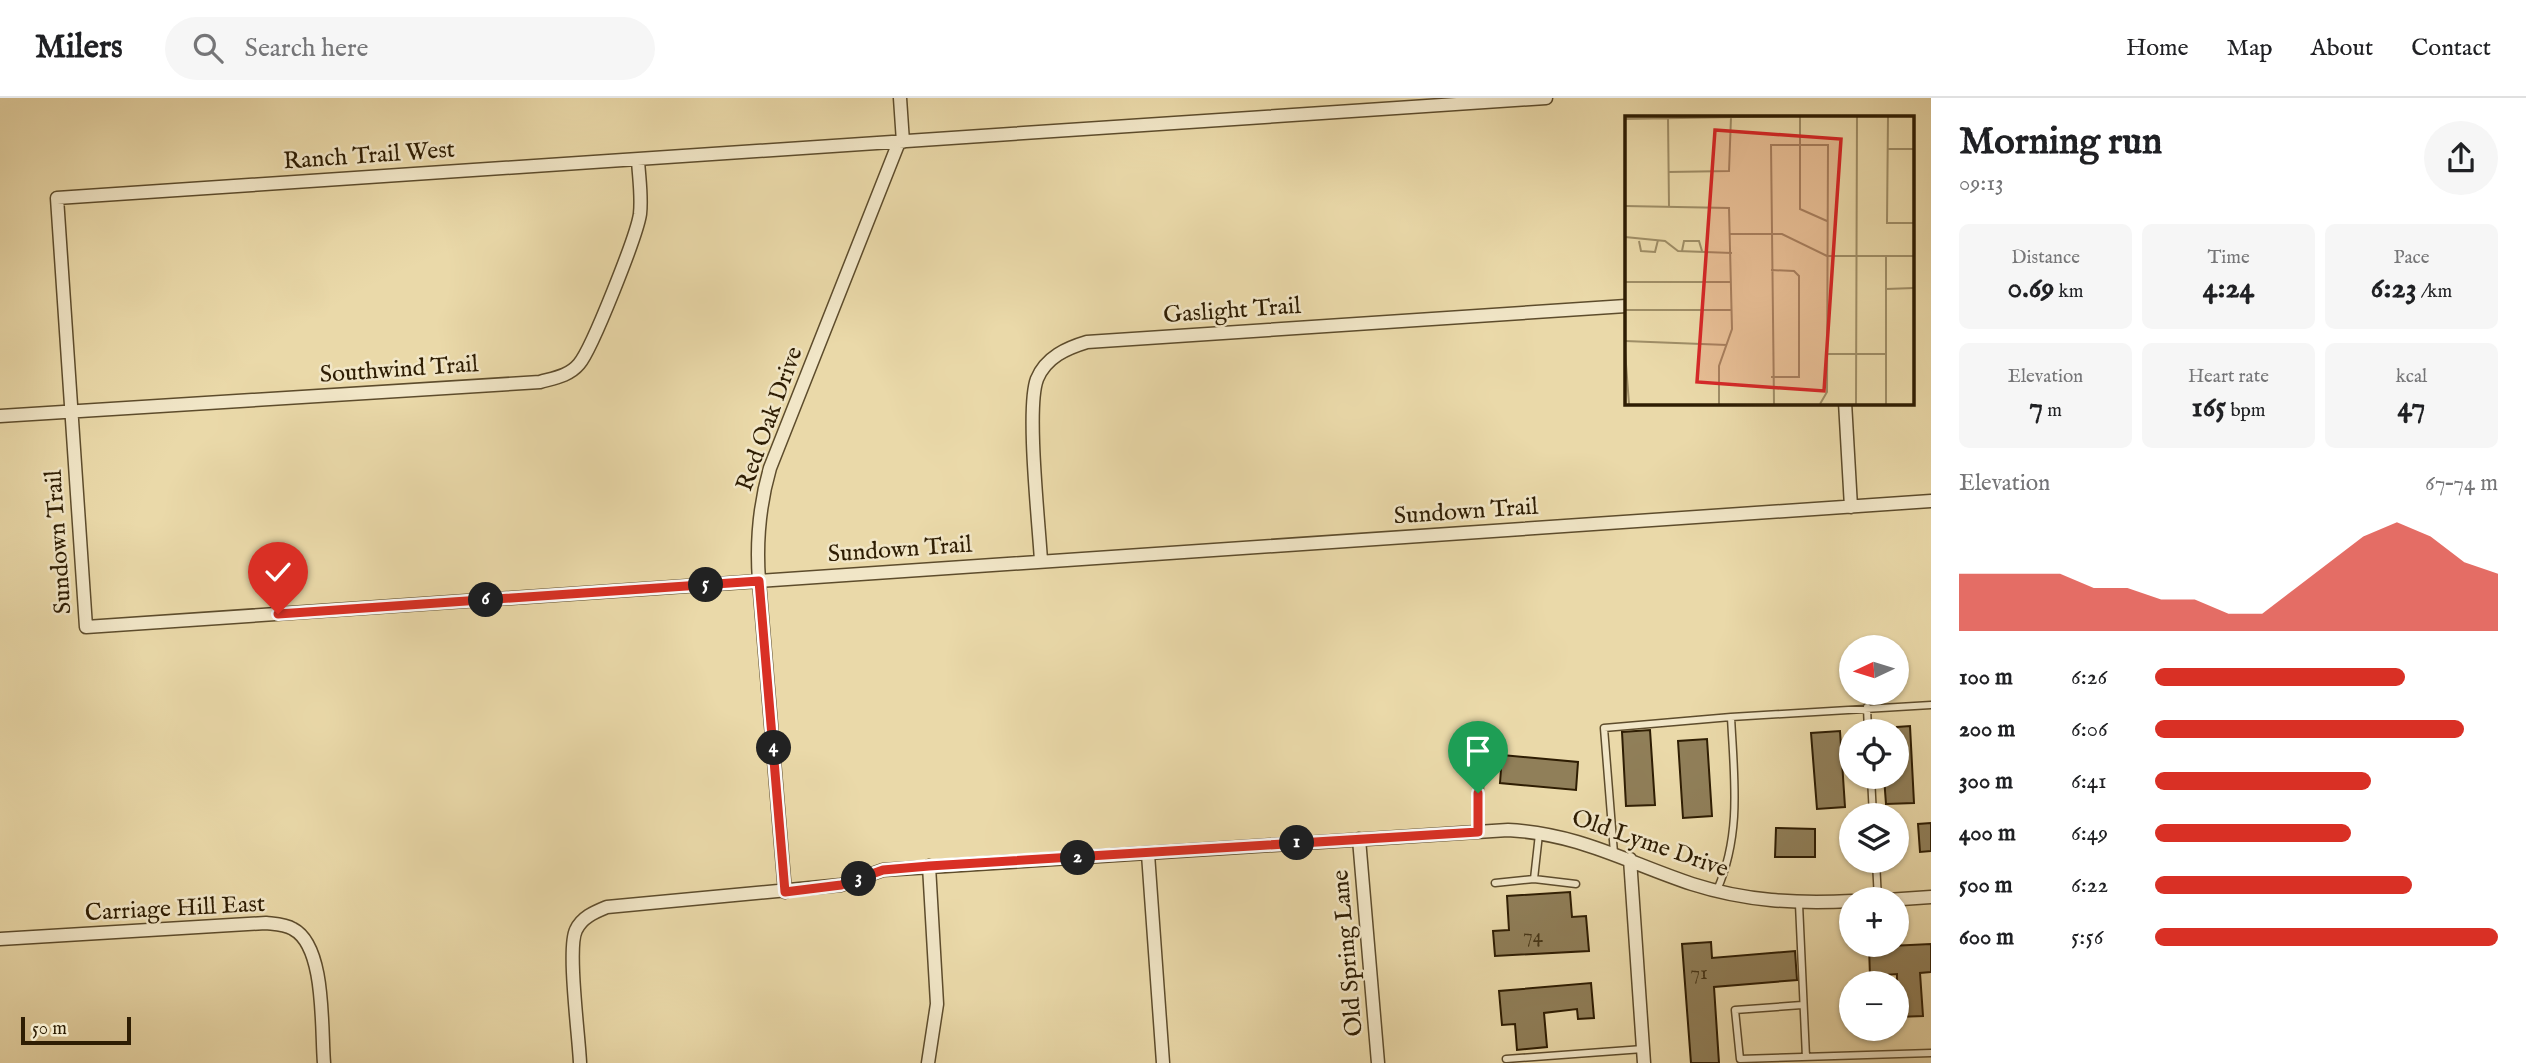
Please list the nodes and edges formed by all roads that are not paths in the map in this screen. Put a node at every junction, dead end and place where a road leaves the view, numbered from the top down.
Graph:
1 (900, 98) edge
2 (1546, 98) edge
3 (901, 142) junction
4 (638, 160) junction
5 (1625, 306) edge
6 (1844, 404) edge
7 (71, 412) junction
8 (0, 416) edge
9 (1931, 501) edge
10 (1851, 507) junction
11 (1041, 561) junction
12 (759, 581) junction
13 (1931, 705) edge
14 (1867, 707) junction
15 (1731, 717) junction
16 (1867, 719) edge
17 (1482, 734) dead end
18 (1478, 832) junction
19 (1539, 832) junction
20 (1359, 839) junction
21 (1614, 853) junction
22 (1148, 854) junction
23 (1630, 859) junction
24 (929, 866) junction
25 (1534, 879) junction
26 (1495, 883) dead end
27 (1576, 884) dead end
28 (1717, 890) junction
29 (785, 892) junction
30 (1931, 897) edge
31 (1909, 898) edge
32 (1839, 902) edge
33 (1799, 904) junction
34 (0, 939) edge
35 (1802, 1005) junction
36 (1643, 1049) junction
37 (1931, 1053) edge
38 (1806, 1057) junction
39 (1506, 1059) dead end
40 (324, 1063) edge
41 (580, 1063) edge
42 (928, 1063) edge
43 (1163, 1063) edge
44 (1378, 1063) edge
45 (1644, 1063) edge

1 - 3 street, Red Oak Drive
2 - 3 street, Ranch Trail West
3 - 4 street, Ranch Trail West
3 - 12 street, Red Oak Drive
4 - 7 street, Southwind Trail
4 - 7 street, Ranch Trail West
5 - 11 street, Gaslight Trail
6 - 10 street
7 - 8 street, Southwind Trail
7 - 12 street, Sundown Trail
9 - 10 street, Sundown Trail
10 - 11 street, Sundown Trail
11 - 12 street, Sundown Trail
12 - 29 street, Red Oak Drive
13 - 14 lane
14 - 15 lane
14 - 16 lane
15 - 21 lane
15 - 28 lane
17 - 18 lane
18 - 19 street, Old Lyme Drive
18 - 20 street, Old Lyme Drive
19 - 21 street, Old Lyme Drive
19 - 25 lane
20 - 22 street, Old Lyme Drive
20 - 44 street, Old Spring Lane
21 - 23 street, Old Lyme Drive
22 - 24 street, Old Lyme Drive
22 - 43 street
23 - 28 street, Old Lyme Drive
23 - 36 street
24 - 29 street, Old Lyme Drive
24 - 42 street
25 - 26 lane
25 - 27 lane
28 - 33 street, Old Lyme Drive
29 - 41 street, Old Lyme Drive
30 - 31 street
32 - 33 street, Old Lyme Drive
33 - 35 lane
34 - 40 street, Carriage Hill East
35 - 38 lane
35 - 38 lane
36 - 39 lane
36 - 45 street
37 - 38 lane

